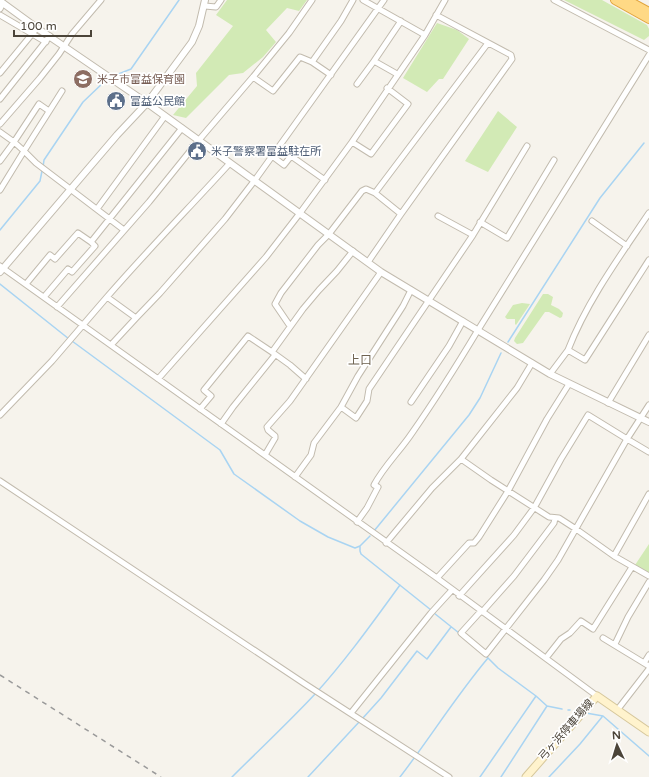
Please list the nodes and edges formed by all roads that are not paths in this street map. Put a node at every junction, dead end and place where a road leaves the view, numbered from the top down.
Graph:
1 (101, 0) edge
2 (221, 0) edge
3 (312, 0) edge
4 (353, 0) edge
5 (363, 0) edge
6 (384, 0) edge
7 (445, 0) edge
8 (554, 0) edge
9 (615, 0) edge
10 (628, 0) edge
11 (205, 3) edge
12 (1, 4) edge
13 (379, 9) junction
14 (649, 12) edge
15 (436, 15) junction
16 (0, 16) edge
17 (649, 19) edge
18 (400, 21) junction
19 (37, 28) junction
20 (32, 34) junction
21 (424, 35) junction
22 (50, 36) junction
23 (46, 42) junction
24 (488, 43) junction
25 (64, 46) junction
26 (649, 50) edge
27 (649, 55) edge
28 (374, 61) junction
29 (312, 62) junction
30 (0, 73) edge
31 (397, 74) junction
32 (330, 75) junction
33 (253, 77) junction
34 (358, 84) dead end
35 (387, 88) junction
36 (62, 91) dead end
37 (0, 99) edge
38 (147, 103) junction
39 (49, 110) junction
40 (165, 116) junction
41 (0, 124) edge
42 (182, 128) junction
43 (0, 132) edge
44 (199, 140) junction
45 (14, 142) junction
46 (352, 142) junction
47 (527, 146) dead end
48 (24, 151) junction
49 (272, 156) junction
50 (554, 160) dead end
51 (0, 161) edge
52 (230, 163) junction
53 (255, 180) junction
54 (325, 180) junction
55 (0, 190) edge
56 (71, 190) junction
57 (376, 193) junction
58 (97, 209) junction
59 (300, 213) junction
60 (649, 213) edge
61 (401, 214) junction
62 (438, 216) dead end
63 (110, 219) junction
64 (592, 220) dead end
65 (480, 222) junction
66 (124, 230) junction
67 (329, 234) junction
68 (472, 235) junction
69 (91, 242) junction
70 (626, 246) junction
71 (353, 251) junction
72 (649, 260) edge
73 (368, 262) junction
74 (1, 269) edge
75 (381, 272) junction
76 (26, 284) junction
77 (411, 290) junction
78 (44, 297) junction
79 (107, 297) junction
80 (428, 300) junction
81 (58, 306) junction
82 (136, 318) junction
83 (463, 321) junction
84 (83, 325) junction
85 (290, 326) junction
86 (478, 330) junction
87 (649, 335) edge
88 (111, 345) junction
89 (568, 350) junction
90 (274, 354) junction
91 (532, 363) junction
92 (550, 374) junction
93 (158, 379) junction
94 (306, 379) junction
95 (568, 384) junction
96 (411, 402) dead end
97 (608, 403) junction
98 (649, 404) edge
99 (341, 407) junction
100 (200, 409) junction
101 (0, 415) edge
102 (641, 418) junction
103 (649, 422) edge
104 (221, 424) junction
105 (627, 439) junction
106 (649, 452) edge
107 (265, 455) junction
108 (461, 459) junction
109 (295, 477) junction
110 (0, 481) edge
111 (508, 491) junction
112 (649, 494) edge
113 (534, 508) junction
114 (555, 518) junction
115 (357, 522) junction
116 (576, 529) junction
117 (386, 543) junction
118 (614, 556) junction
119 (632, 567) junction
120 (649, 576) edge
121 (437, 578) junction
122 (649, 582) edge
123 (452, 590) junction
124 (459, 596) junction
125 (481, 612) junction
126 (505, 629) junction
127 (604, 638) dead end
128 (615, 644) junction
129 (649, 655) edge
130 (546, 658) junction
131 (647, 664) edge
132 (649, 669) edge
133 (597, 696) junction
134 (618, 710) junction
135 (351, 713) junction
136 (649, 732) edge
137 (448, 777) edge
138 (526, 777) edge

1 - 25 street
2 - 11 street
3 - 33 street
4 - 29 street
5 - 13 street
6 - 13 street
7 - 15 street
8 - 26 street
9 - 17 highway
10 - 14 highway
11 - 38 street
12 - 19 street
13 - 18 street
13 - 32 street
15 - 21 street
15 - 24 street
16 - 20 street
18 - 21 street
18 - 28 street
19 - 20 street
19 - 22 street
20 - 23 street
20 - 30 street
21 - 31 street
22 - 23 street
22 - 25 street
23 - 37 street
24 - 57 street
24 - 61 street
25 - 38 street
25 - 41 street
27 - 86 street
28 - 31 street
28 - 34 street
29 - 32 street
29 - 33 street
31 - 35 street
32 - 49 street
33 - 44 street
35 - 46 street
35 - 46 street
36 - 39 street
38 - 40 street
38 - 56 street
39 - 45 street
39 - 48 street
40 - 42 street
40 - 58 street
42 - 44 street
42 - 63 street
43 - 45 street
44 - 52 street
44 - 66 street
45 - 48 street
45 - 51 street
46 - 54 street
47 - 65 street
48 - 55 street
48 - 56 street
49 - 53 street
49 - 54 street
50 - 65 street
52 - 53 street
52 - 79 street
53 - 59 street
53 - 82 street
54 - 59 street
56 - 58 street
56 - 74 street
57 - 61 street
57 - 67 street
58 - 63 street
59 - 67 street
59 - 93 street
60 - 70 street
61 - 73 street
62 - 68 street
63 - 66 street
63 - 69 street
64 - 70 street
65 - 68 street
66 - 81 street
67 - 71 street
67 - 85 street
68 - 80 street
69 - 76 street
69 - 78 street
70 - 89 street
71 - 73 street
71 - 85 street
72 - 89 street
73 - 75 street
74 - 76 street
75 - 77 street
75 - 94 street
76 - 78 street
77 - 80 street
77 - 99 street
78 - 81 street
79 - 82 street
79 - 84 street
80 - 83 street
80 - 99 street
81 - 84 street
82 - 88 street
83 - 86 street
83 - 96 street
84 - 88 street
84 - 101 street
85 - 90 street
86 - 91 street
86 - 115 street
87 - 97 street
88 - 93 street
89 - 92 street
90 - 94 street
90 - 100 street
90 - 104 street
91 - 92 street
91 - 108 street
92 - 95 street
93 - 100 street
94 - 107 street
95 - 97 street
95 - 111 street
97 - 102 street
98 - 102 street
99 - 109 street
100 - 104 street
102 - 103 street
102 - 105 street
104 - 107 street
105 - 106 street
105 - 113 street
105 - 116 street
107 - 109 street
108 - 111 street
108 - 117 street
109 - 115 street
110 - 135 street
111 - 113 street
111 - 121 street
112 - 118 street
113 - 114 street
113 - 124 street
114 - 116 street
114 - 125 street
115 - 117 street
116 - 118 street
116 - 126 street
117 - 121 street
118 - 119 street
119 - 120 street
119 - 130 street
121 - 123 street
122 - 128 street
123 - 124 street
123 - 135 street
124 - 125 street
125 - 126 street
125 - 126 street
126 - 130 street
127 - 128 street
128 - 131 street
129 - 131 street
130 - 133 street
132 - 134 street
133 - 134 main road, 弓ヶ浜停車場線
133 - 138 main road, 弓ヶ浜停車場線
134 - 136 main road, 弓ヶ浜停車場線
135 - 137 street

